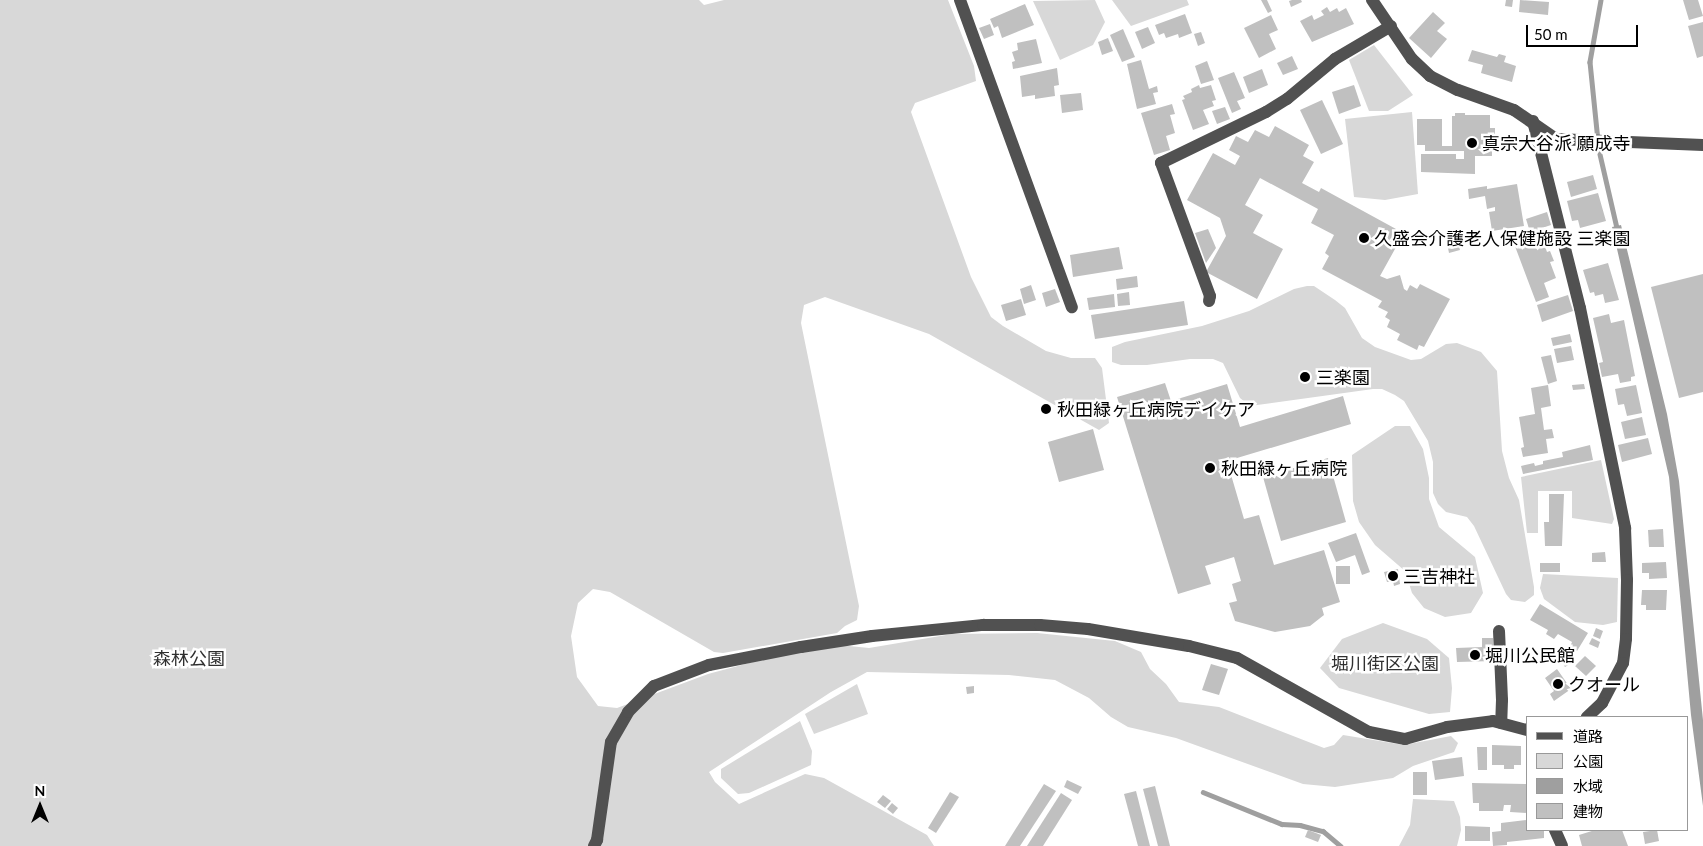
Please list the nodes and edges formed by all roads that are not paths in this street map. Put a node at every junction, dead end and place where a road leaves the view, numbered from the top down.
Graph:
1 (960, 0) edge
2 (1372, 0) edge
3 (1391, 26) junction
4 (1533, 121) junction
5 (1703, 145) edge
6 (1209, 301) dead end
7 (1072, 307) dead end
8 (1499, 631) dead end
9 (1588, 716) edge
10 (1501, 723) junction
11 (1526, 730) edge
12 (1555, 831) edge
13 (594, 846) edge
14 (1562, 846) edge

1 - 7 street
2 - 3 street
3 - 4 street
3 - 6 street
4 - 5 street
4 - 9 street
8 - 10 street
10 - 11 street
10 - 13 street
12 - 14 street

